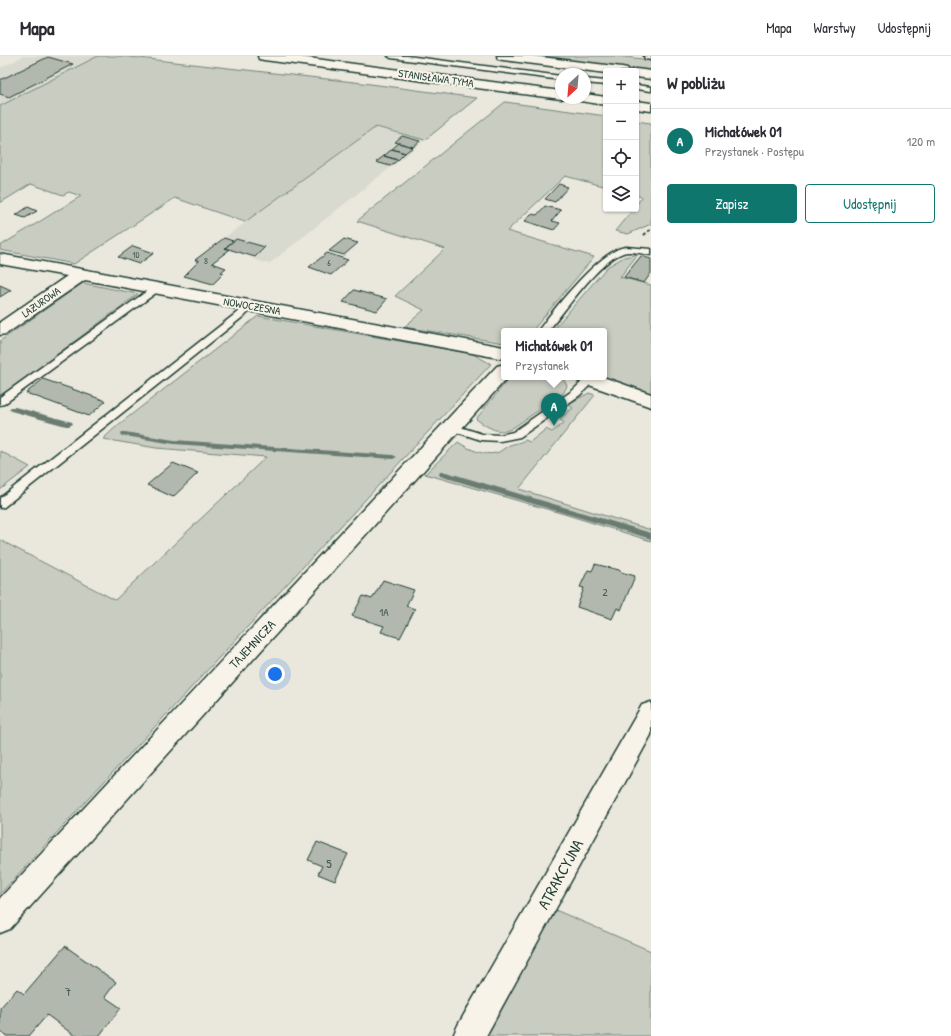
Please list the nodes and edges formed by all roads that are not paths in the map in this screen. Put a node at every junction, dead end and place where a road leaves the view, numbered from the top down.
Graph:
1 (264, 56) edge
2 (391, 56) edge
3 (503, 56) edge
4 (603, 69) edge
5 (639, 73) edge
6 (651, 75) edge
7 (555, 77) edge
8 (591, 82) edge
9 (603, 84) edge
10 (639, 87) edge
11 (651, 89) edge
12 (555, 94) edge
13 (591, 99) edge
14 (603, 101) edge
15 (639, 105) edge
16 (651, 107) edge
17 (651, 252) edge
18 (0, 259) edge
19 (82, 274) junction
20 (156, 288) junction
21 (251, 306) junction
22 (546, 328) edge
23 (0, 330) edge
24 (501, 352) edge
25 (501, 373) edge
26 (586, 380) edge
27 (593, 380) edge
28 (651, 401) edge
29 (0, 402) edge
30 (451, 427) junction
31 (0, 504) edge
32 (651, 712) edge
33 (0, 919) edge
34 (469, 1036) edge

1 - 12 main road, STANISŁAWA TYMA
2 - 7 lane
3 - 4 main road
5 - 6 main road
8 - 9 lane
10 - 11 lane
13 - 14 main road
15 - 16 main road
17 - 22 lane
18 - 19 main road, NOWOCZESNA
19 - 20 main road, NOWOCZESNA
19 - 23 main road, LAZUROWA
20 - 21 main road, NOWOCZESNA
20 - 29 lane
21 - 24 main road, NOWOCZESNA
21 - 31 lane
25 - 30 main road, TAJEMNICZA
26 - 30 lane
27 - 28 main road
30 - 33 main road, TAJEMNICZA
32 - 34 main road, ATRAKCYJNA

